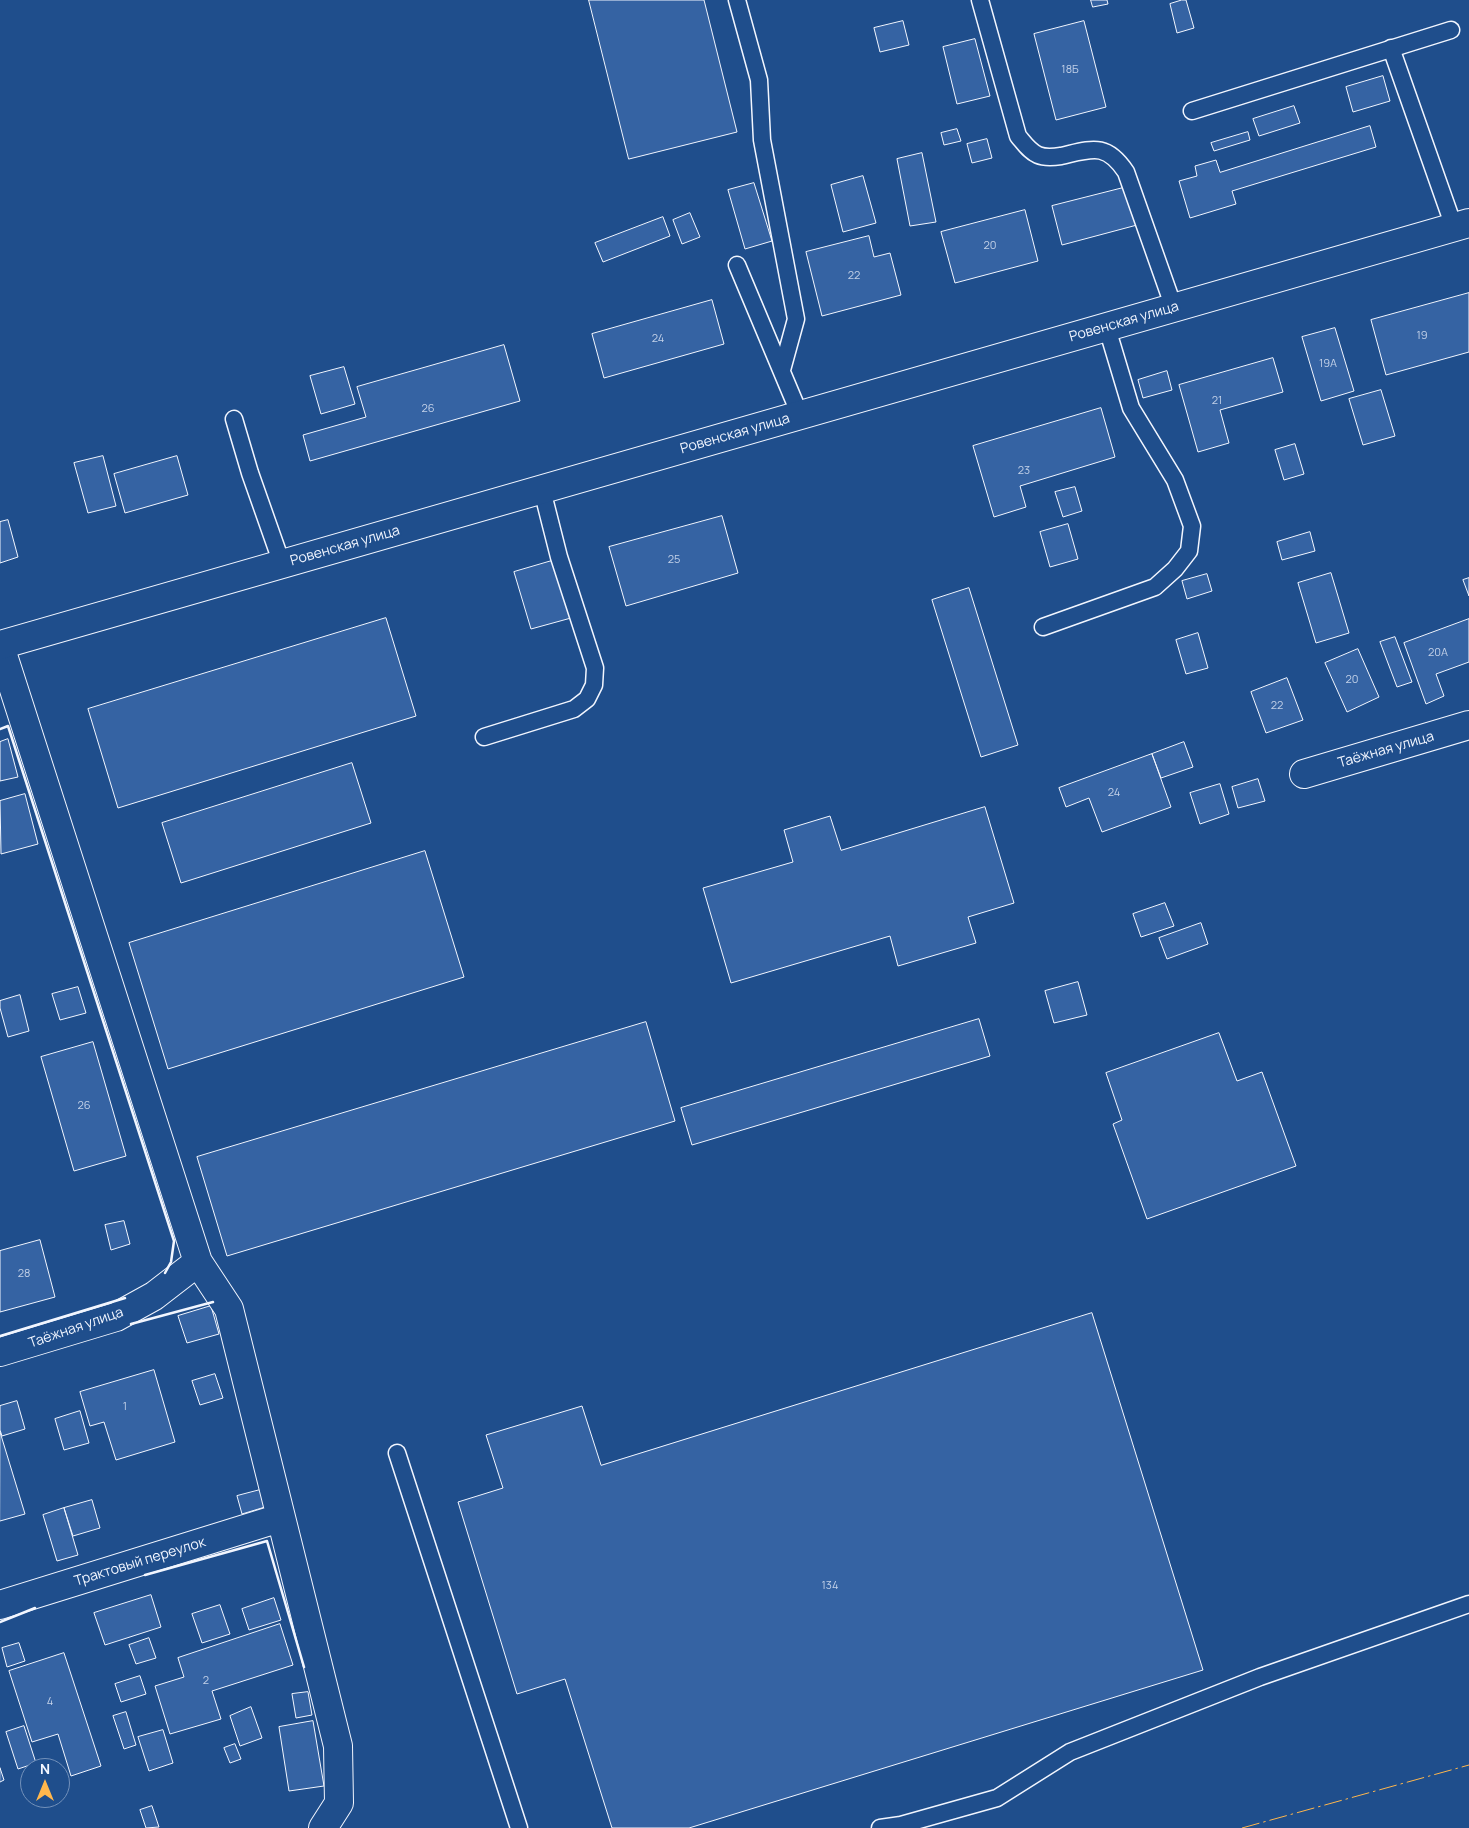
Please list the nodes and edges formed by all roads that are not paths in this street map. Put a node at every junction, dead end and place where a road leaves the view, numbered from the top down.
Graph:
1 (737, 0) edge
2 (980, 0) edge
3 (1451, 30) dead end
4 (1392, 48) junction
5 (1192, 111) dead end
6 (1462, 225) edge
7 (737, 265) dead end
8 (1174, 308) junction
9 (1107, 328) junction
10 (782, 370) junction
11 (800, 416) junction
12 (234, 419) dead end
13 (542, 490) junction
14 (282, 564) junction
15 (1043, 627) dead end
16 (0, 646) edge
17 (1469, 725) edge
18 (484, 736) dead end
19 (1304, 774) dead end
20 (198, 1262) junction
21 (0, 1352) edge
22 (397, 1454) dead end
23 (280, 1518) junction
24 (1469, 1604) edge
25 (0, 1605) edge
26 (323, 1828) edge
27 (519, 1828) edge
28 (880, 1828) edge

1 - 10 lane
2 - 8 lane
3 - 4 lane
4 - 5 lane
4 - 6 lane
6 - 8 street, Ровенская улица
7 - 10 lane
8 - 9 street, Ровенская улица
9 - 11 street, Ровенская улица
9 - 15 lane
10 - 11 lane
11 - 13 street, Ровенская улица
12 - 14 lane
13 - 14 street, Ровенская улица
13 - 18 lane
14 - 16 street, Ровенская улица
16 - 20 street
17 - 19 street, Таёжная улица
20 - 21 street, Таёжная улица
20 - 23 street
22 - 27 lane
23 - 25 street, Трактовый переулок
23 - 26 street
24 - 28 lane

